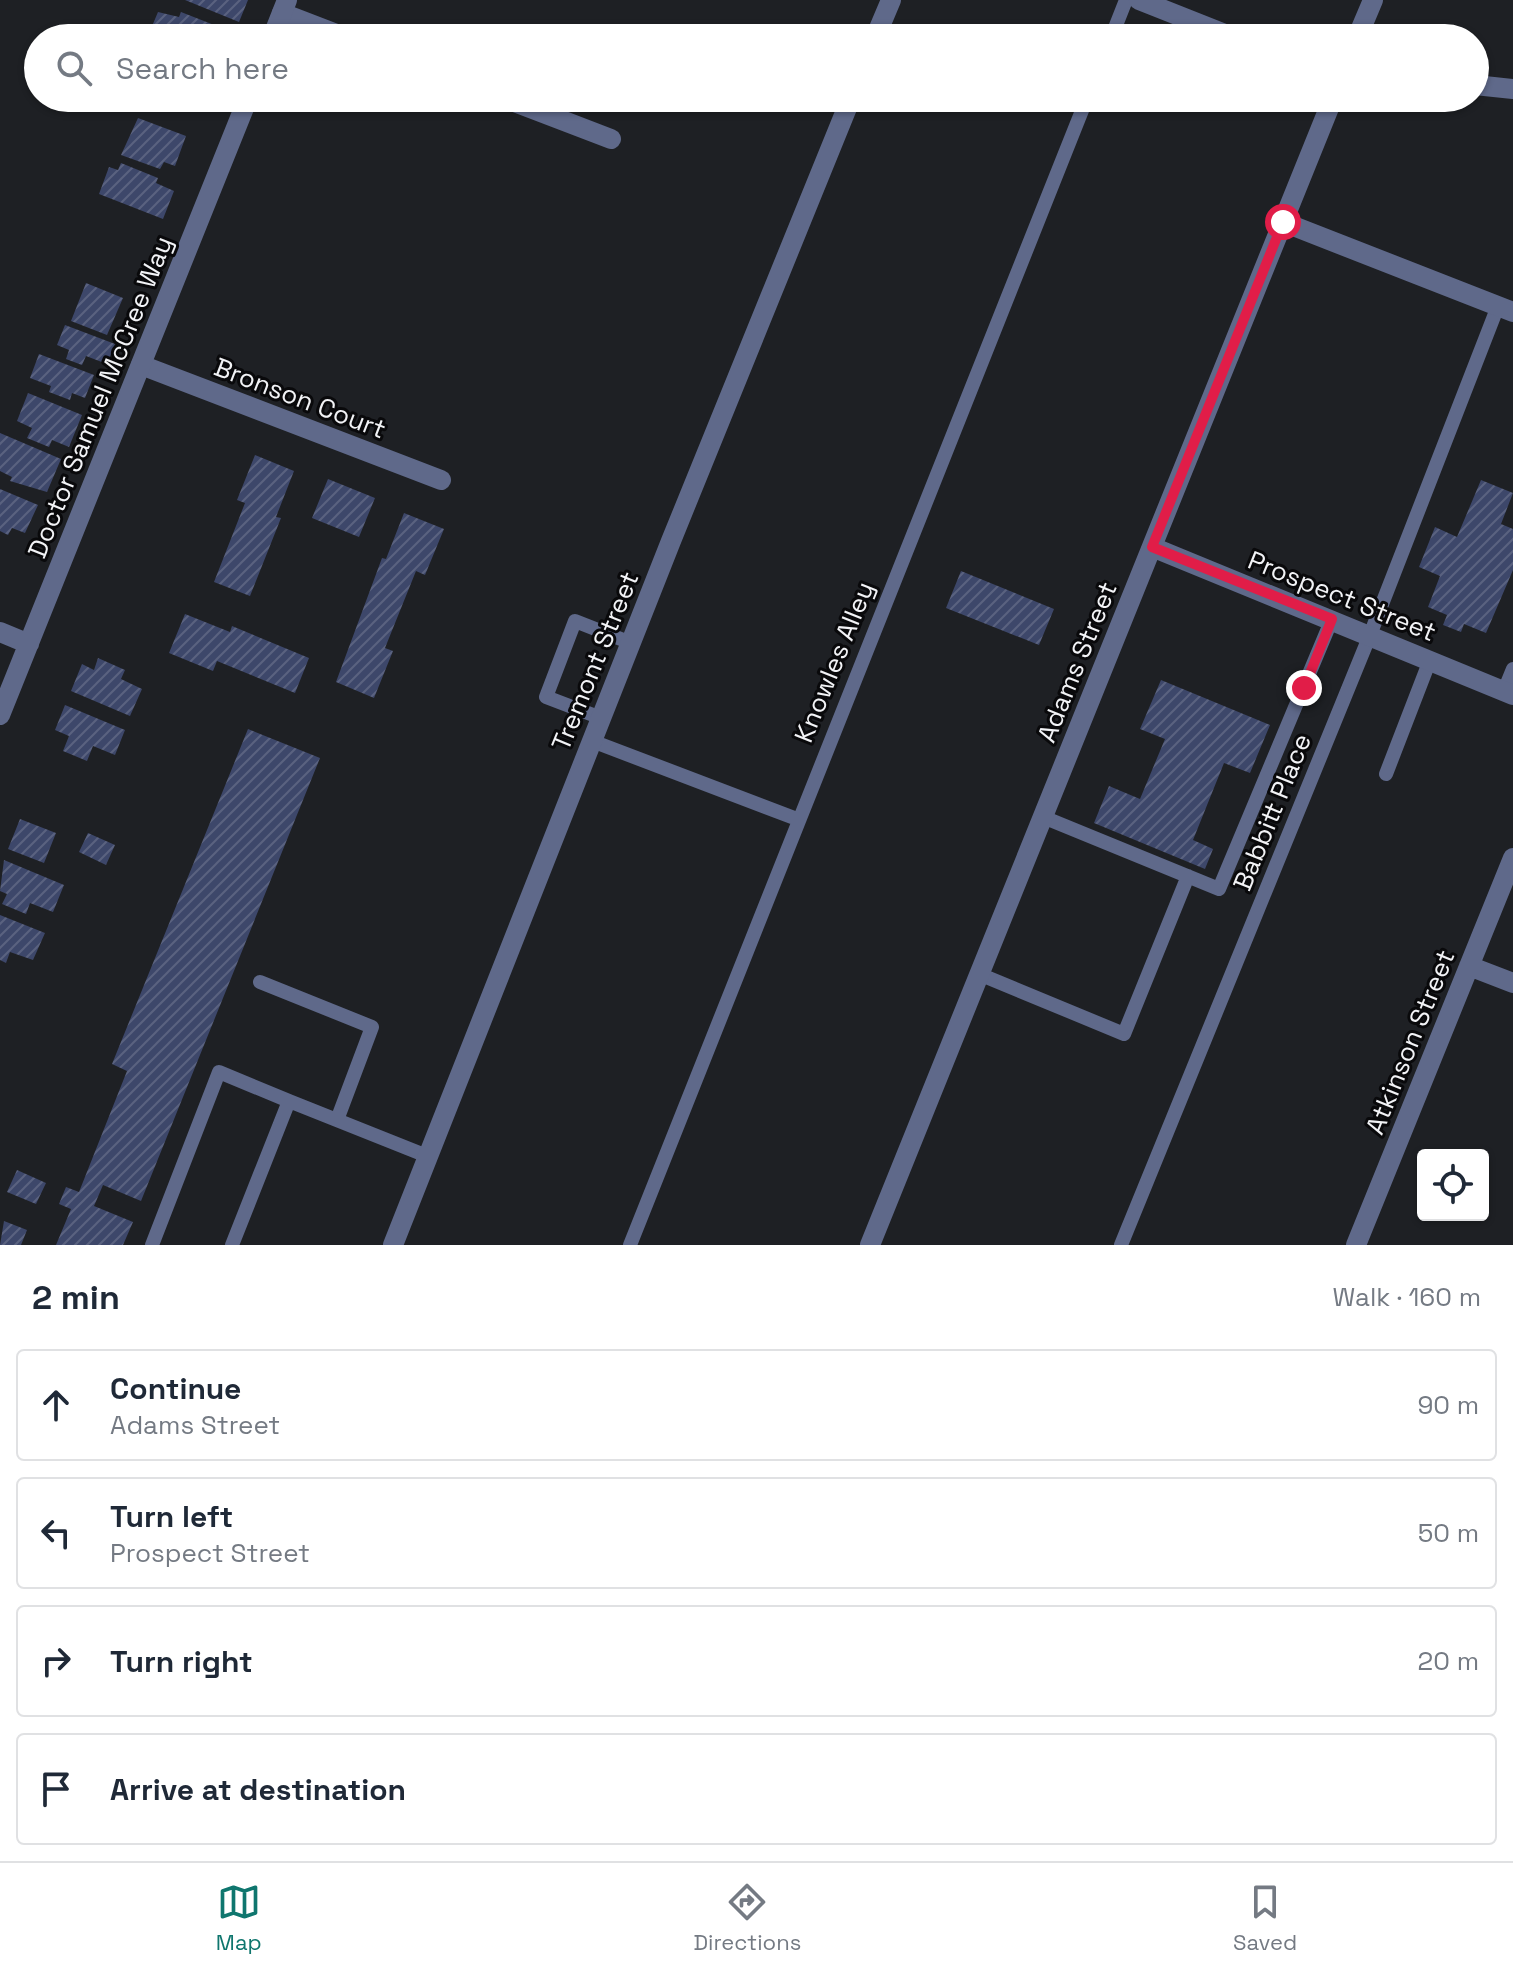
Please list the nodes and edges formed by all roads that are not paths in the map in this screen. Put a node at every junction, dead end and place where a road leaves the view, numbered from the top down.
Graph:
1 (1126, 0) edge
2 (1139, 0) edge
3 (1373, 0) edge
4 (888, 1) edge
5 (285, 7) edge
6 (319, 24) edge
7 (880, 24) edge
8 (1117, 24) edge
9 (1200, 24) edge
10 (1363, 24) edge
11 (1489, 86) edge
12 (1513, 89) edge
13 (242, 112) edge
14 (541, 112) edge
15 (845, 112) edge
16 (1081, 112) edge
17 (1327, 112) edge
18 (611, 139) dead end
19 (1283, 222) junction
20 (1506, 309) edge
21 (141, 365) junction
22 (441, 480) dead end
23 (1152, 547) junction
24 (1332, 619) junction
25 (0, 632) edge
26 (1370, 635) junction
27 (631, 643) junction
28 (29, 644) junction
29 (1430, 660) junction
30 (1513, 669) edge
31 (1509, 693) edge
32 (0, 715) edge
33 (601, 718) junction
34 (592, 741) junction
35 (1386, 774) dead end
36 (1043, 817) junction
37 (797, 819) junction
38 (1513, 858) edge
39 (1188, 876) junction
40 (1469, 966) junction
41 (979, 974) junction
42 (260, 982) dead end
43 (1513, 983) edge
44 (289, 1101) junction
45 (337, 1120) junction
46 (427, 1156) junction
47 (152, 1245) edge
48 (232, 1245) edge
49 (393, 1245) edge
50 (630, 1245) edge
51 (870, 1245) edge
52 (1121, 1245) edge
53 (1356, 1245) edge

1 - 8 lane
2 - 9 street
3 - 10 street
4 - 7 street
5 - 6 street
11 - 12 street
13 - 21 street, Doctor Samuel McCree Way
14 - 18 street
15 - 27 street, Tremont Street
16 - 37 lane, Knowles Alley
17 - 19 street, Adams Street
19 - 20 street
19 - 23 street, Adams Street
20 - 26 lane, Babbitt Place
21 - 22 street, Bronson Court
21 - 28 street, Doctor Samuel McCree Way
23 - 24 street, Prospect Street
23 - 36 street, Adams Street
24 - 26 street, Prospect Street
24 - 39 lane
25 - 28 street
26 - 29 street, Prospect Street
26 - 52 lane, Babbitt Place
27 - 33 street, Tremont Street
27 - 33 lane
28 - 32 street, Doctor Samuel McCree Way
29 - 31 street, Prospect Street
29 - 35 lane
30 - 31 lane
33 - 34 street, Tremont Street
34 - 37 lane
34 - 46 street, Tremont Street
36 - 39 lane
36 - 41 street, Adams Street
37 - 50 lane, Knowles Alley
38 - 40 street, Atkinson Street
39 - 41 lane
40 - 43 street
40 - 53 street, Atkinson Street
41 - 51 street, Adams Street
42 - 45 lane
44 - 45 lane
44 - 47 lane
44 - 48 lane
45 - 46 lane
46 - 49 street, Tremont Street

